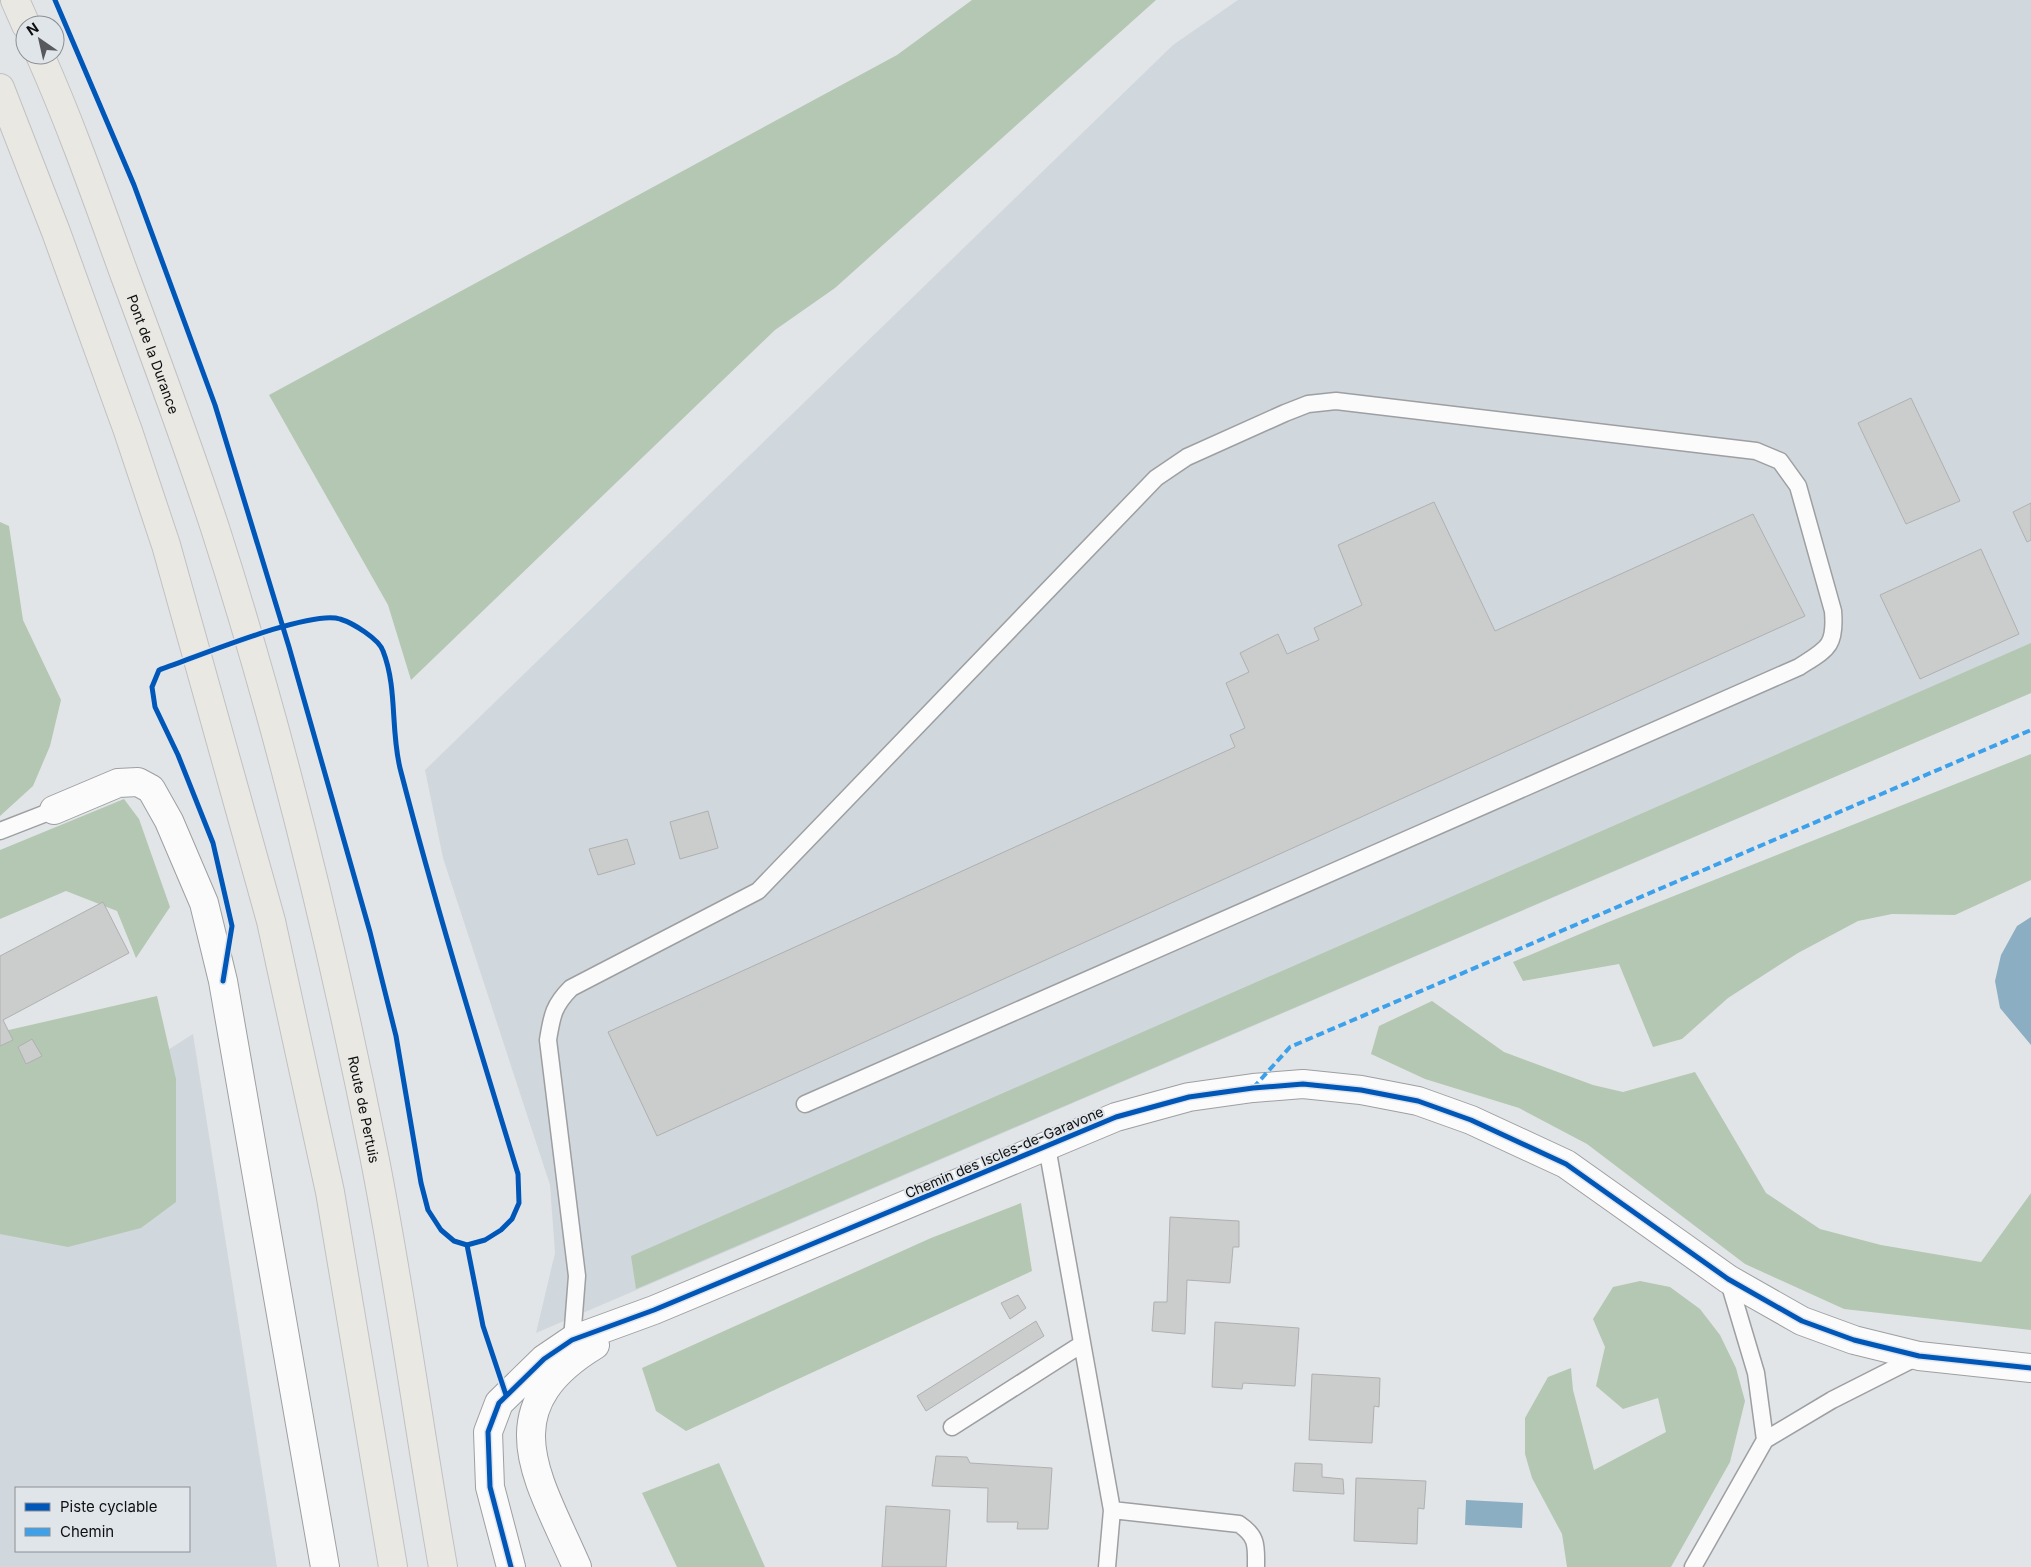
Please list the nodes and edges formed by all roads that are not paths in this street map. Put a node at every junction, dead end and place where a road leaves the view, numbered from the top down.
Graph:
1 (15, 0) edge
2 (22, 15) edge
3 (44, 65) edge
4 (0, 88) edge
5 (254, 659) joint
6 (54, 810) joint
7 (0, 831) edge
8 (804, 1104) dead end
9 (1047, 1147) junction
10 (1728, 1279) junction
11 (654, 1310) junction
12 (572, 1340) junction
13 (1082, 1344) junction
14 (1919, 1356) junction
15 (2031, 1368) edge
16 (952, 1427) dead end
17 (1765, 1440) junction
18 (1112, 1510) junction
19 (325, 1567) edge
20 (393, 1567) edge
21 (443, 1567) edge
22 (510, 1567) edge
23 (577, 1567) edge
24 (1107, 1567) edge
25 (1256, 1567) edge
26 (1692, 1567) edge

1 - 2 main road
3 - 5 main road, Pont de la Durance
4 - 20 main road
5 - 21 main road, Route de Pertuis
6 - 7 lane
6 - 19 street
8 - 12 lane
9 - 10 street, Chemin des Iscles-de-Garavone
9 - 11 street, Chemin des Iscles-de-Garavone
9 - 13 lane
10 - 14 street, Chemin des Iscles-de-Garavone
10 - 17 lane
11 - 12 street
11 - 23 street
12 - 22 street
13 - 16 lane
13 - 18 lane
14 - 15 street, Chemin des Iscles-de-Garavone
14 - 17 lane
17 - 26 lane
18 - 24 lane
18 - 25 lane

